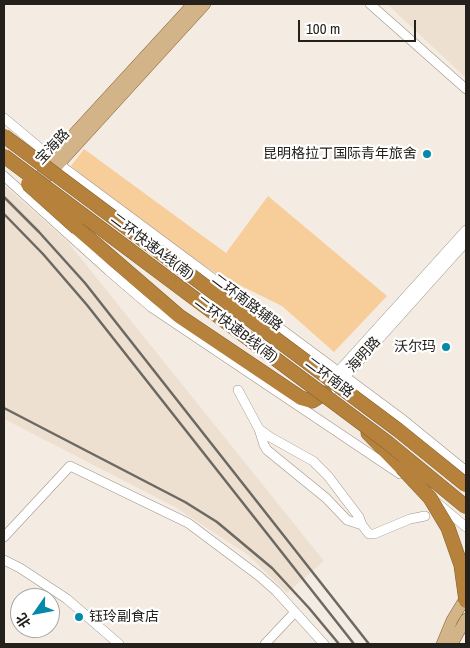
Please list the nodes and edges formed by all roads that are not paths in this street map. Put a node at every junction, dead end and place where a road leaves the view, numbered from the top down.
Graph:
1 (193, 4) edge
2 (205, 4) edge
3 (370, 4) edge
4 (466, 89) edge
5 (4, 118) edge
6 (4, 136) edge
7 (4, 155) edge
8 (4, 161) edge
9 (49, 169) junction
10 (4, 176) edge
11 (27, 197) junction
12 (466, 230) edge
13 (466, 242) edge
14 (373, 340) junction
15 (341, 374) junction
16 (238, 390) dead end
17 (331, 391) junction
18 (308, 411) junction
19 (259, 429) junction
20 (466, 471) edge
21 (466, 487) edge
22 (466, 507) edge
23 (425, 516) dead end
24 (362, 525) junction
25 (466, 528) edge
26 (4, 537) edge
27 (4, 560) edge
28 (466, 597) edge
29 (466, 602) edge
30 (295, 612) junction
31 (466, 619) edge
32 (118, 644) edge
33 (265, 644) edge
34 (324, 644) edge
35 (442, 644) edge
36 (452, 644) edge

1 - 9 main road, 宝海路
2 - 9 main road, 宝海路
3 - 4 street
5 - 9 street, 二环南路辅路
6 - 9 highway
6 - 21 highway, 二环快速A线(南), bridge
7 - 9 main road, 二环南路
7 - 17 highway, 二环快速B线(南), bridge
8 - 17 highway, bridge
9 - 11 street
9 - 15 street, 二环南路辅路
9 - 17 main road, 二环南路
10 - 11 street
11 - 18 street
12 - 14 street, 海明路
13 - 14 street, 海明路
14 - 15 street, 海明路
15 - 17 street, 海明路
15 - 20 street, 二环南路辅路
16 - 19 street
17 - 18 street, 海明路
17 - 21 main road, 二环南路
17 - 22 highway, 二环快速B线(南), bridge
17 - 22 main road, 二环南路
17 - 29 highway, bridge
18 - 25 street
19 - 24 street
19 - 24 street
23 - 24 street
26 - 30 street
27 - 32 street
28 - 35 main road
30 - 33 street
30 - 34 street
31 - 36 main road

